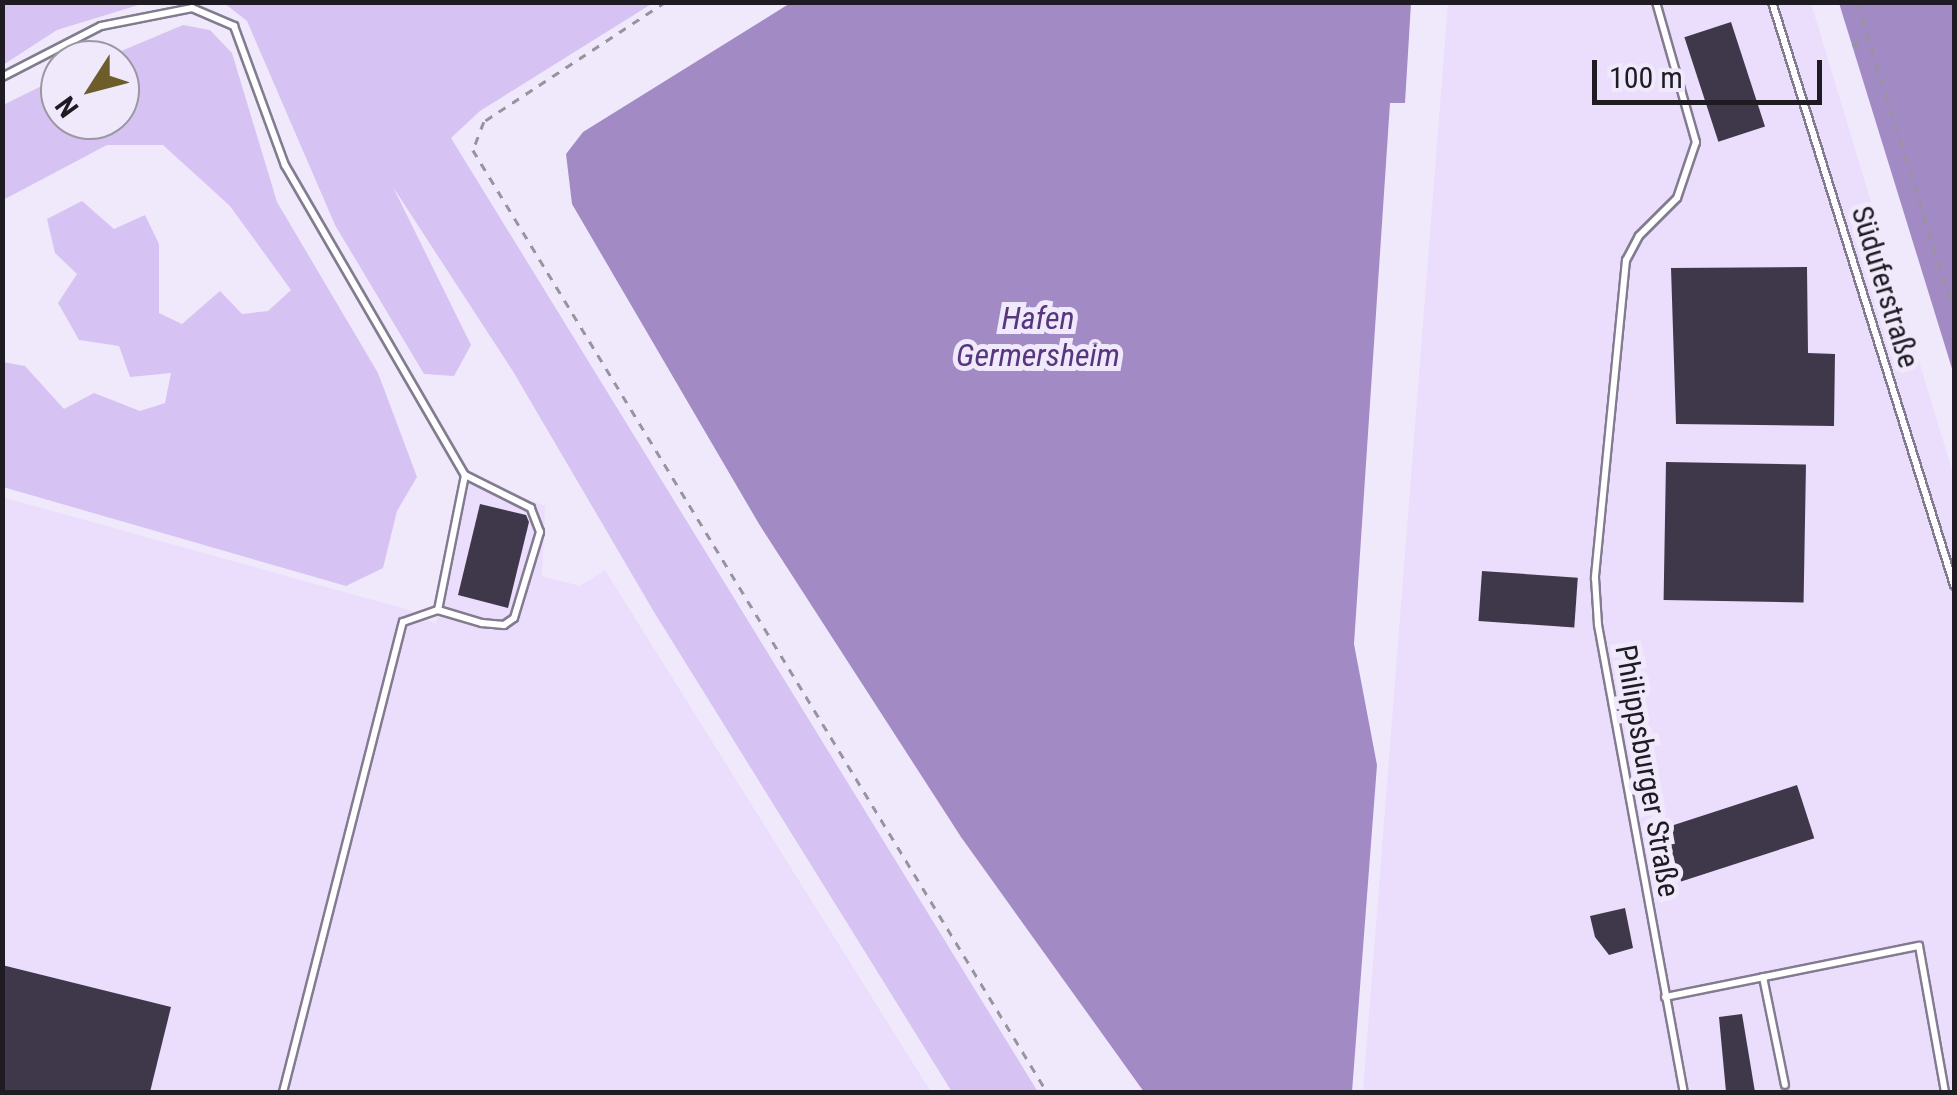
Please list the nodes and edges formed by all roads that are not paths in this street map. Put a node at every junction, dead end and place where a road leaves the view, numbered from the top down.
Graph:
1 (1656, 2) edge
2 (1772, 2) edge
3 (2, 77) edge
4 (464, 475) junction
5 (1954, 585) edge
6 (438, 610) junction
7 (1763, 977) junction
8 (1665, 997) junction
9 (1785, 1085) dead end
10 (283, 1092) edge
11 (1684, 1092) edge
12 (1945, 1092) edge

1 - 8 lane, Philippsburger Straße
2 - 5 lane, Süduferstraße
3 - 4 lane
4 - 6 lane
4 - 6 lane
6 - 10 lane
7 - 8 lane
7 - 9 lane
7 - 12 lane
8 - 11 lane, Philippsburger Straße

